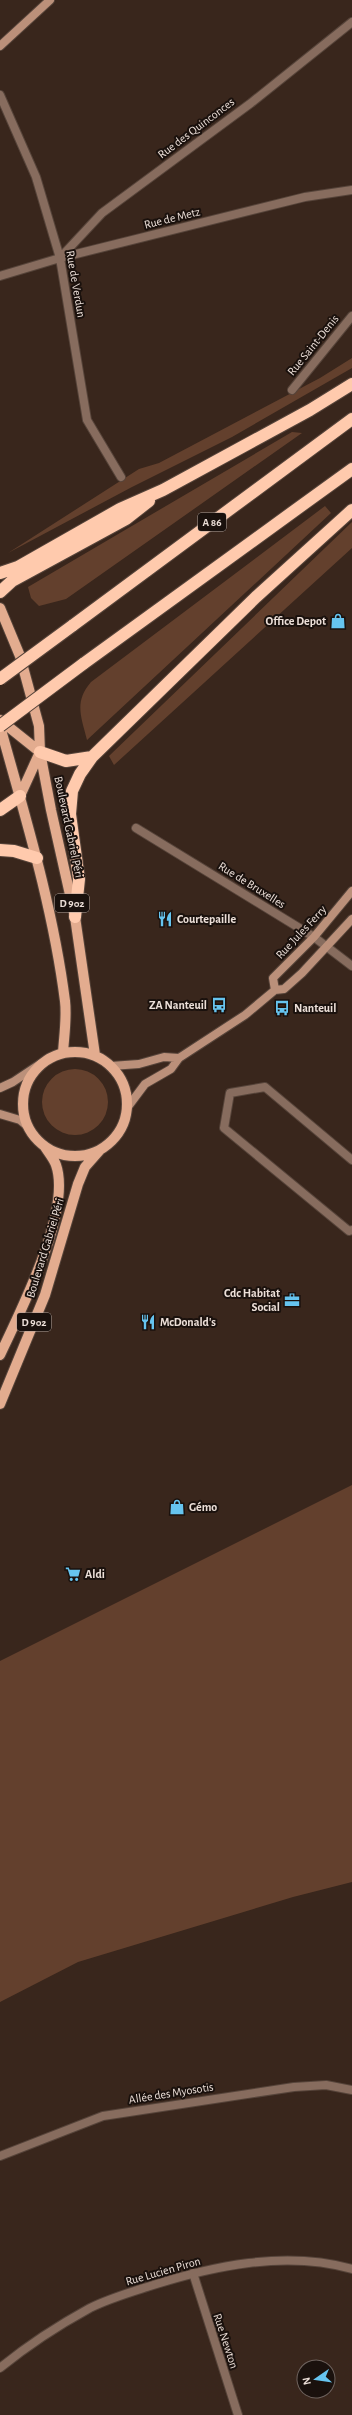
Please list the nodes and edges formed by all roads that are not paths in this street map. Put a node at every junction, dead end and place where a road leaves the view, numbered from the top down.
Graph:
1 (50, 0) edge
2 (352, 22) edge
3 (0, 46) edge
4 (0, 95) edge
5 (352, 190) edge
6 (60, 258) junction
7 (0, 276) edge
8 (352, 316) edge
9 (352, 384) edge
10 (292, 390) dead end
11 (352, 419) edge
12 (352, 469) edge
13 (121, 477) dead end
14 (163, 490) junction
15 (352, 510) edge
16 (0, 573) edge
17 (0, 592) edge
18 (0, 608) edge
19 (0, 679) edge
20 (0, 720) edge
21 (0, 726) edge
22 (40, 752) junction
23 (92, 757) junction
24 (20, 796) junction
25 (0, 810) edge
26 (136, 828) dead end
27 (0, 850) edge
28 (37, 858) junction
29 (352, 891) edge
30 (75, 917) junction
31 (352, 919) edge
32 (314, 937) junction
33 (328, 946) junction
34 (352, 966) edge
35 (275, 990) junction
36 (64, 1053) junction
37 (95, 1056) junction
38 (179, 1058) junction
39 (40, 1064) junction
40 (111, 1066) junction
41 (0, 1088) edge
42 (127, 1108) junction
43 (0, 1114) edge
44 (27, 1126) junction
45 (45, 1147) junction
46 (101, 1149) junction
47 (352, 1160) edge
48 (352, 1230) edge
49 (0, 1355) edge
50 (0, 1404) edge
51 (352, 2090) edge
52 (0, 2156) edge
53 (352, 2269) edge
54 (193, 2273) junction
55 (0, 2368) edge
56 (238, 2415) edge

1 - 3 street
2 - 6 street, Rue des Quinconces
4 - 6 street, Rue de Verdun
5 - 6 street, Rue de Metz
6 - 7 street, Rue de Metz
6 - 13 street, Rue de Verdun
8 - 10 street, Rue Saint-Denis
9 - 14 highway
11 - 19 highway, A 86, bridge
12 - 21 highway, bridge
14 - 16 highway
14 - 17 highway
15 - 23 highway
18 - 22 main road, Boulevard Gabriel Péri / D 902
20 - 22 main road
21 - 24 main road, D 902
22 - 23 highway
22 - 24 main road
22 - 30 main road, Boulevard Gabriel Péri / D 902
23 - 30 highway
24 - 25 highway
24 - 28 main road, D 902
26 - 32 street, Rue de Bruxelles
27 - 28 highway
28 - 36 main road, D 902
29 - 32 street, Rue Jules Ferry
30 - 37 main road, Boulevard Gabriel Péri / D 902
31 - 33 street
32 - 33 street, Rue de Bruxelles
32 - 35 street, Rue Jules Ferry
33 - 34 street, Rue de Bruxelles
33 - 35 street
35 - 38 street
36 - 37 main road
36 - 39 main road
37 - 40 main road
38 - 40 street
38 - 42 street
39 - 41 street
39 - 44 main road
40 - 42 main road
42 - 46 main road
43 - 44 street
44 - 45 main road
45 - 46 main road
45 - 49 main road, Boulevard Gabriel Péri / D 902
46 - 50 main road, Boulevard Gabriel Péri / D 902
47 - 48 street
51 - 52 street, Allée des Myosotis
53 - 54 street, Rue Lucien Piron
54 - 55 street, Rue Lucien Piron
54 - 56 street, Rue Newton

